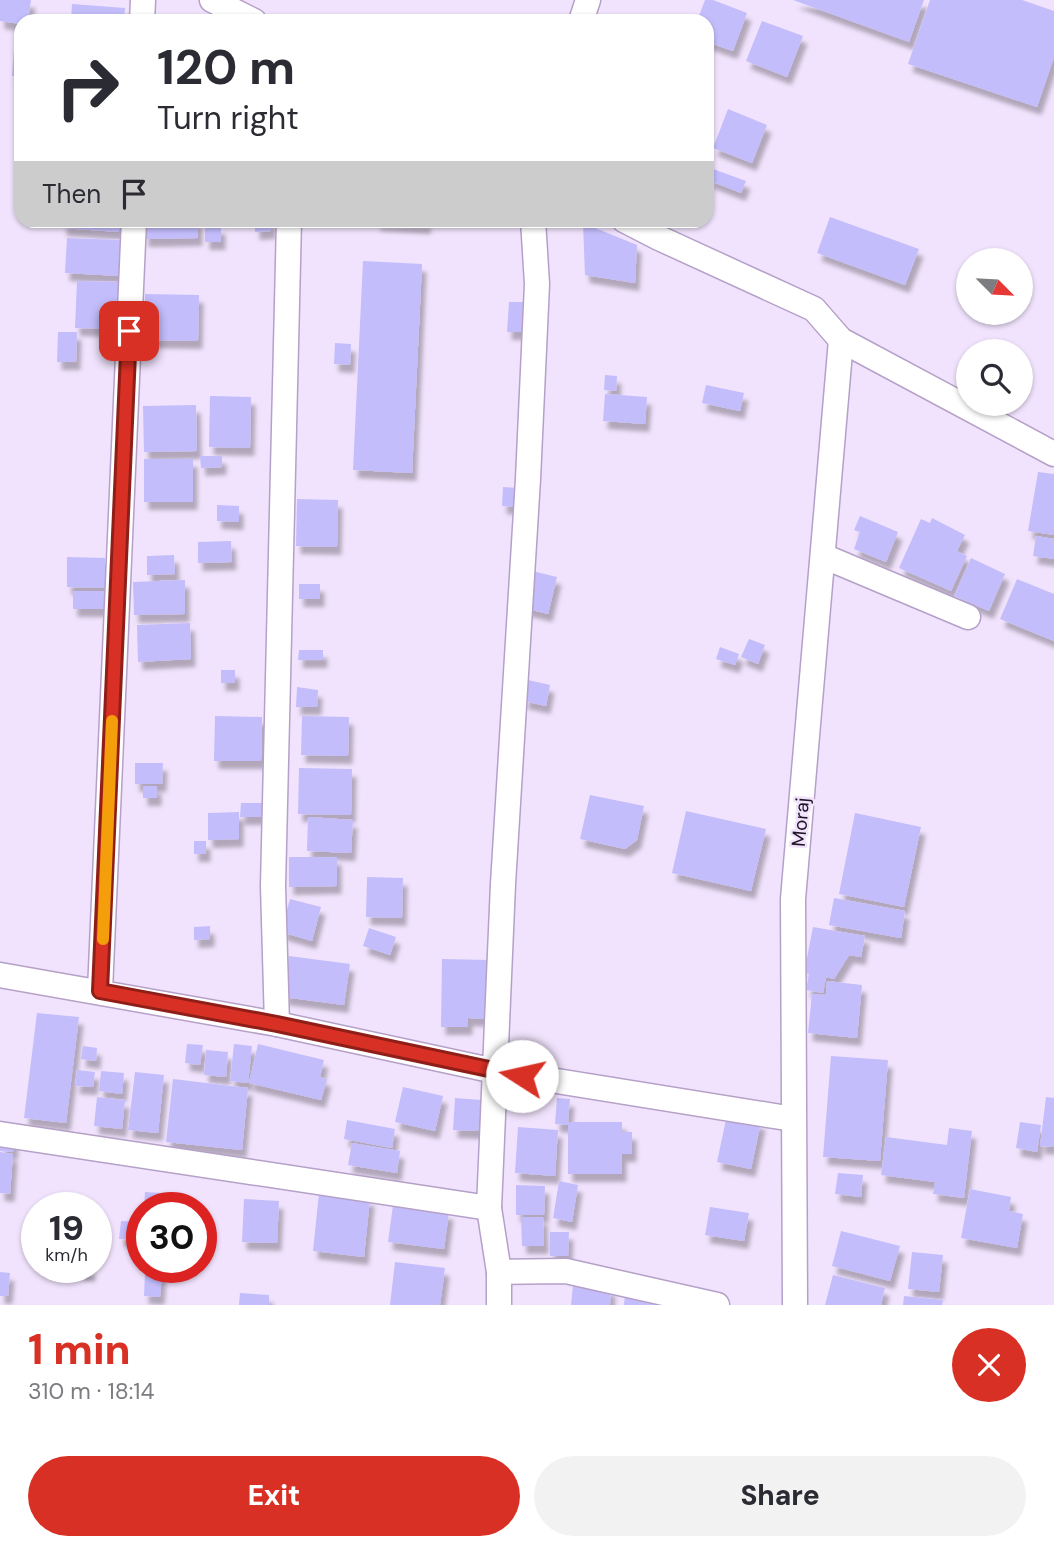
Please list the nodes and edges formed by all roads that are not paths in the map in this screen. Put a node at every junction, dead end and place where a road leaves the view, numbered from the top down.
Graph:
1 (212, 0) edge
2 (240, 14) edge
3 (134, 228) edge
4 (289, 228) edge
5 (534, 228) edge
6 (639, 228) edge
7 (841, 341) junction
8 (1054, 454) edge
9 (823, 556) junction
10 (968, 617) dead end
11 (0, 975) edge
12 (100, 991) junction
13 (277, 1024) junction
14 (495, 1072) junction
15 (793, 1119) junction
16 (0, 1134) edge
17 (489, 1208) junction
18 (499, 1272) junction
19 (499, 1305) edge
20 (717, 1305) edge
21 (795, 1305) edge

1 - 2 street
3 - 12 street
4 - 13 street
5 - 14 street
6 - 7 street
7 - 8 street
7 - 9 street, Moraj
9 - 10 street
9 - 15 street, Moraj
11 - 12 street
12 - 13 street
13 - 14 street
14 - 15 street
14 - 17 street
15 - 21 street, Moraj
16 - 17 street
17 - 18 street
18 - 19 street
18 - 20 street

